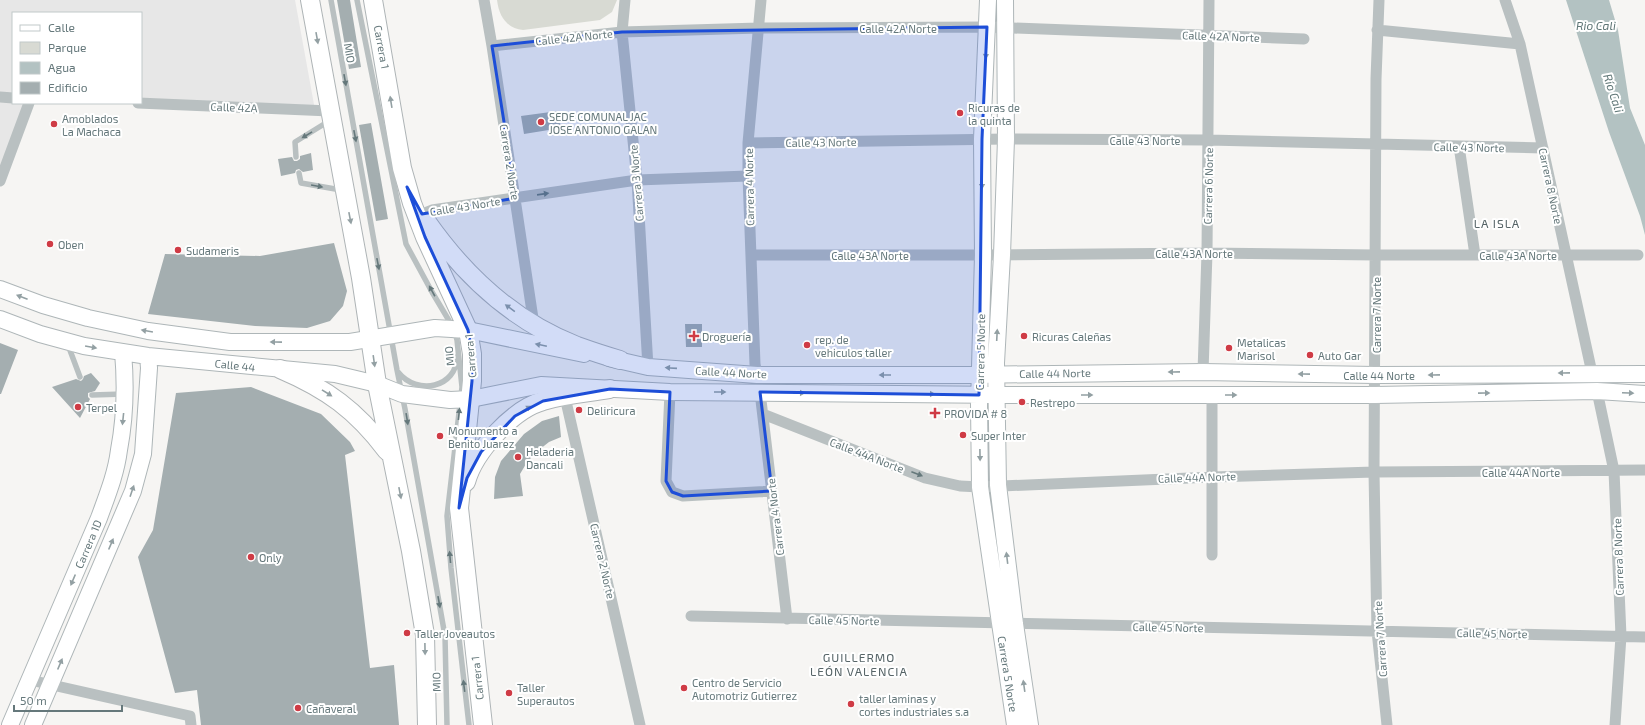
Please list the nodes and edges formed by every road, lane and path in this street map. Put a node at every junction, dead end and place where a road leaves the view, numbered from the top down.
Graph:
1 (310, 0) edge
2 (331, 0) edge
3 (357, 0) edge
4 (374, 0) edge
5 (484, 0) edge
6 (625, 0) edge
7 (761, 0) edge
8 (988, 0) edge
9 (1005, 0) edge
10 (1209, 0) edge
11 (1379, 0) edge
12 (1505, 0) edge
13 (987, 27) junction
14 (759, 28) junction
15 (1005, 28) junction
16 (1377, 30) junction
17 (622, 32) junction
18 (1208, 35) junction
19 (1304, 39) dead end
20 (1520, 44) junction
21 (492, 46) junction
22 (0, 97) edge
23 (12, 98) edge
24 (142, 103) edge
25 (29, 104) edge
26 (331, 115) junction
27 (982, 139) junction
28 (1006, 139) junction
29 (1208, 140) junction
30 (748, 143) junction
31 (1377, 145) junction
32 (1459, 146) junction
33 (1543, 148) junction
34 (296, 157) dead end
35 (299, 172) dead end
36 (748, 176) junction
37 (637, 180) junction
38 (0, 181) edge
39 (407, 187) junction
40 (345, 190) junction
41 (516, 198) junction
42 (422, 214) junction
43 (1207, 253) junction
44 (1638, 254) dead end
45 (751, 255) junction
46 (983, 255) junction
47 (1002, 255) junction
48 (1376, 255) junction
49 (1475, 255) junction
50 (1566, 255) junction
51 (0, 289) edge
52 (0, 319) edge
53 (534, 325) junction
54 (460, 333) junction
55 (391, 334) junction
56 (371, 338) junction
57 (67, 341) junction
58 (123, 352) junction
59 (148, 356) junction
60 (620, 360) junction
61 (648, 366) junction
62 (280, 369) junction
63 (397, 370) junction
64 (1203, 372) junction
65 (1592, 373) junction
66 (757, 374) junction
67 (980, 374) junction
68 (996, 374) junction
69 (1645, 374) edge
70 (1375, 375) junction
71 (80, 377) dead end
72 (377, 384) junction
73 (610, 389) junction
74 (1598, 391) junction
75 (670, 392) junction
76 (760, 392) junction
77 (125, 394) junction
78 (402, 394) junction
79 (1645, 394) edge
80 (92, 395) dead end
81 (979, 395) junction
82 (996, 395) junction
83 (1212, 395) junction
84 (1375, 395) junction
85 (565, 397) junction
86 (466, 400) junction
87 (763, 414) junction
88 (119, 451) junction
89 (143, 454) junction
90 (391, 455) junction
91 (1645, 470) edge
92 (1614, 471) junction
93 (1374, 472) junction
94 (1213, 477) junction
95 (998, 485) junction
96 (980, 487) junction
97 (772, 491) junction
98 (459, 508) junction
99 (1212, 554) dead end
100 (691, 616) dead end
101 (787, 618) junction
102 (1007, 624) junction
103 (1377, 630) junction
104 (1621, 636) junction
105 (1645, 637) edge
106 (30, 680) junction
107 (51, 684) junction
108 (191, 720) edge
109 (10, 725) edge
110 (33, 725) edge
111 (427, 725) edge
112 (447, 725) edge
113 (469, 725) edge
114 (482, 725) edge
115 (640, 725) edge
116 (1016, 725) edge
117 (1030, 725) edge
118 (1387, 725) edge
119 (1615, 725) edge

1 -> 26 main road
2 -> 55 lane, MIO
54 -> 3 lane, MIO
39 -> 4 main road, Carrera 1
5 - 21 street, Carrera 2 Norte
6 - 17 street, Carrera 3 Norte
7 - 14 street, Carrera 4 Norte
8 - 13 main road, Carrera 5 Norte
9 - 15 main road, Carrera 5 Norte
10 - 18 street, Carrera 6 Norte
11 - 16 street, Carrera 7 Norte
12 - 20 street, Carrera 8 Norte
13 - 14 street, Calle 42A Norte
13 - 15 street, Calle 42A Norte
13 -> 27 main road, Carrera 5 Norte
14 - 17 street, Calle 42A Norte
14 - 30 street, Carrera 4 Norte
15 - 18 street, Calle 42A Norte
15 - 28 main road, Carrera 5 Norte
16 - 20 street
16 - 31 street, Carrera 7 Norte
17 - 21 street, Calle 42A Norte
17 - 37 street, Carrera 3 Norte
18 - 19 street, Calle 42A Norte
18 - 29 street, Carrera 6 Norte
20 - 33 street, Carrera 8 Norte
21 - 41 street, Carrera 2 Norte
22 - 23 street
24 - 26 street, Calle 42A
25 - 38 street
26 -> 34 lane
26 - 40 main road
27 - 28 street, Calle 43 Norte
27 - 30 street, Calle 43 Norte
27 -> 46 main road, Carrera 5 Norte
28 - 29 street, Calle 43 Norte
28 - 47 main road, Carrera 5 Norte
29 - 31 street, Calle 43 Norte
29 - 43 street, Carrera 6 Norte
30 - 36 street, Carrera 4 Norte
31 - 32 street, Calle 43 Norte
31 - 48 street, Carrera 7 Norte
32 - 33 street, Calle 43 Norte
32 - 49 street
33 - 50 street, Carrera 8 Norte
35 -> 40 lane
36 - 37 street, Calle 43 Norte
36 - 45 street, Carrera 4 Norte
41 -> 37 street, Calle 43 Norte
37 - 61 street, Carrera 3 Norte
39 - 42 main road
39 - 54 main road, Carrera 1
40 -> 56 main road
41 - 42 street, Calle 43 Norte
41 - 53 street, Carrera 2 Norte
53 -> 42 main road
43 - 47 street, Calle 43A Norte
43 - 48 street, Calle 43A Norte
43 - 64 street, Carrera 6 Norte
44 - 50 street, Calle 43A Norte
45 - 46 street, Calle 43A Norte
45 - 66 street, Carrera 4 Norte
46 - 47 street, Calle 43A Norte
46 - 67 main road, Carrera 5 Norte
68 -> 47 main road, Carrera 5 Norte
48 - 49 street, Calle 43A Norte
48 - 70 street, Carrera 7 Norte
49 - 50 street, Calle 43A Norte
50 - 65 street, Carrera 8 Norte
56 -> 51 main road, Calle 44
52 - 57 main road, Calle 44
53 - 60 main road
54 - 55 main road, Calle 44
60 -> 54 main road, Calle 44 Norte
54 - 63 lane
54 - 86 main road, Carrera 1
55 - 56 main road, Calle 44
55 - 63 lane, MIO
56 -> 72 main road
57 -> 58 main road, Calle 44
57 - 71 lane
58 - 59 main road, Calle 44
58 - 77 main road, Carrera 1D
59 - 62 main road, Calle 44
59 - 89 main road, Carrera 1D
60 - 61 main road, Calle 44 Norte
66 -> 61 main road, Calle 44 Norte
62 - 72 main road, Calle 44
62 -> 90 main road
63 - 78 lane, MIO
64 -> 68 main road, Calle 44 Norte
70 -> 64 main road, Calle 44 Norte
65 - 69 main road, Calle 44 Norte
65 -> 70 main road, Calle 44 Norte
67 -> 66 main road, Calle 44 Norte
67 - 68 main road, Calle 44 Norte
67 - 81 main road, Carrera 5 Norte
68 - 82 main road, Carrera 5 Norte
70 - 84 street, Carrera 7 Norte
72 - 78 main road, Calle 44
72 - 90 main road
73 - 75 main road, Calle 44 Norte
73 - 85 main road
73 - 86 main road, Calle 44 Norte
74 -> 79 main road, Calle 44 Norte
84 -> 74 main road, Calle 44 Norte
74 - 92 street, Carrera 8 Norte
75 -> 76 main road, Calle 44 Norte
75 - 97 street
76 -> 81 main road, Calle 44 Norte
76 - 87 street, Carrera 4 Norte
77 - 80 lane
77 -> 88 main road, Carrera 1D
78 - 86 main road, Calle 44
78 -> 112 lane, MIO
81 - 82 main road, Calle 44 Norte
81 -> 96 main road, Carrera 5 Norte
82 -> 83 main road, Calle 44 Norte
82 - 95 main road, Carrera 5 Norte
83 -> 84 main road, Calle 44 Norte
83 - 94 street
84 - 93 street, Carrera 7 Norte
98 -> 85 main road
85 - 115 street, Carrera 2 Norte
86 - 98 main road, Carrera 1
113 -> 86 lane
87 -> 96 street, Calle 44A Norte
87 - 97 street, Carrera 4 Norte
88 - 89 main road
88 -> 106 main road, Carrera 1D
107 -> 89 main road, Carrera 1D
90 -> 111 main road
91 - 92 street, Calle 44A Norte
92 - 93 street, Calle 44A Norte
92 - 104 street, Carrera 8 Norte
93 - 94 street, Calle 44A Norte
93 - 103 street, Carrera 7 Norte
94 - 95 street, Calle 44A Norte
94 - 99 street
95 - 96 street, Calle 44A Norte
102 -> 95 main road, Carrera 5 Norte
96 - 102 main road, Carrera 5 Norte
97 - 101 street, Carrera 4 Norte
98 - 114 main road, Carrera 1
100 - 101 street, Calle 45 Norte
101 - 102 street, Calle 45 Norte
102 - 103 street, Calle 45 Norte
102 - 116 main road, Carrera 5 Norte
117 -> 102 main road, Carrera 5 Norte
103 - 104 street, Calle 45 Norte
103 - 118 street, Carrera 7 Norte
104 - 105 street, Calle 45 Norte
104 - 119 street, Carrera 8 Norte
106 - 107 street
106 - 109 main road, Carrera 1D
107 - 108 street
107 - 110 main road, Carrera 1D

